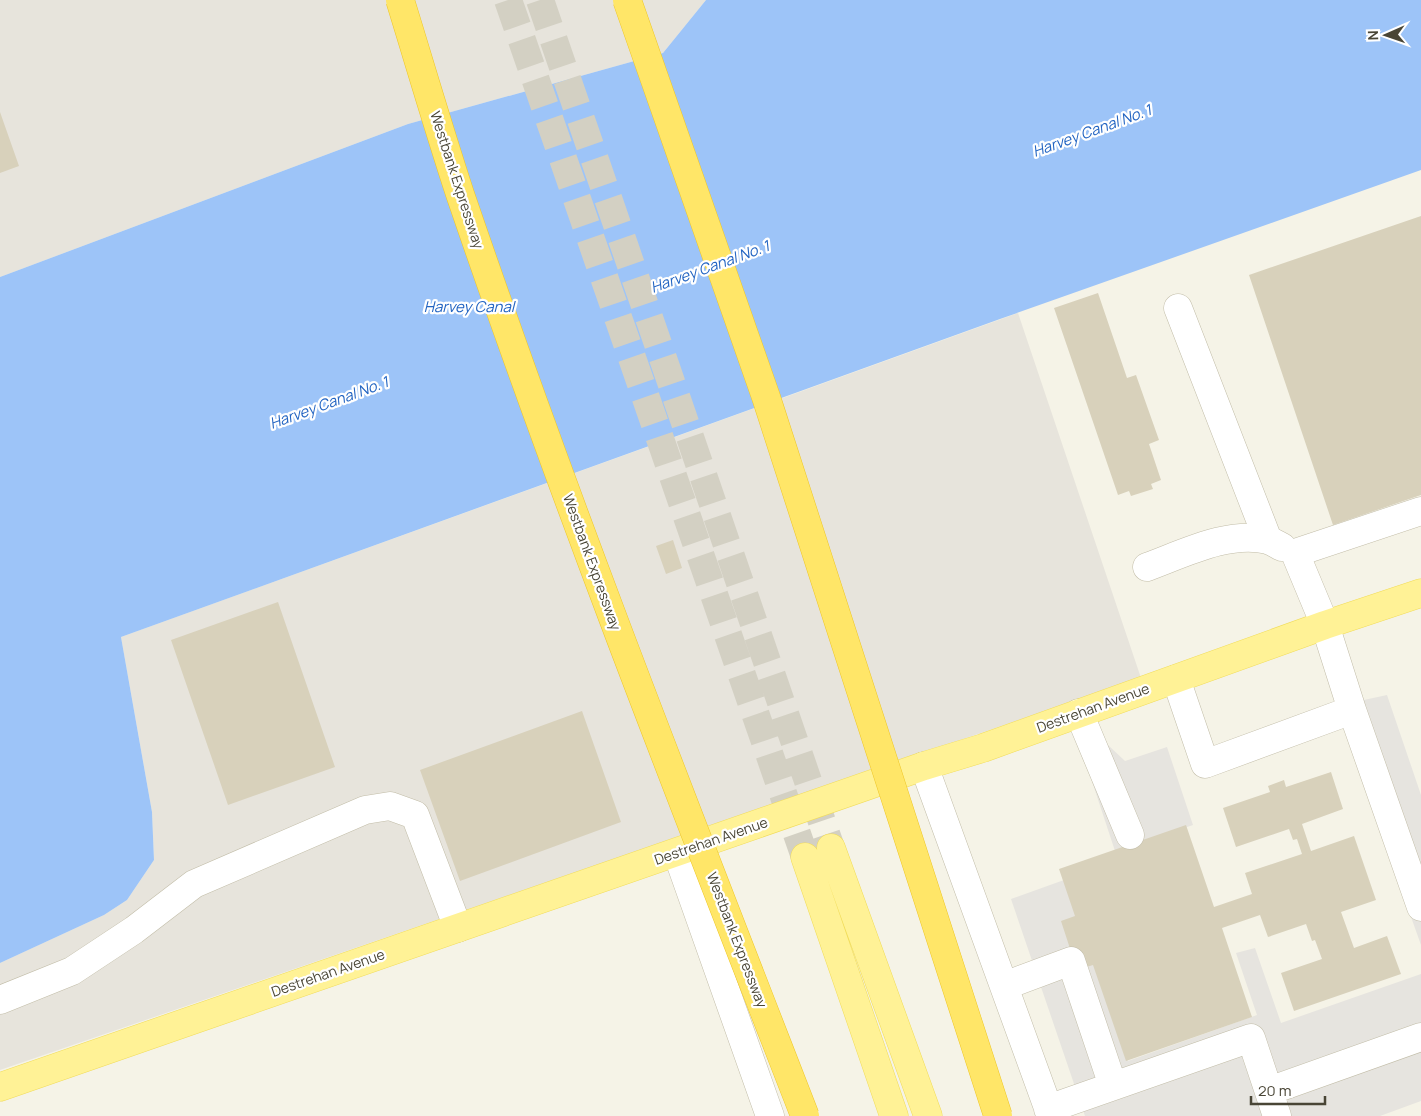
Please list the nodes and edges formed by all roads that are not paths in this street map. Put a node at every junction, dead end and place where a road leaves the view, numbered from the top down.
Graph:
1 (400, 0) edge
2 (627, 0) edge
3 (1178, 308) dead end
4 (1421, 511) edge
5 (1268, 540) junction
6 (1295, 553) junction
7 (1147, 567) dead end
8 (1421, 592) edge
9 (1325, 625) junction
10 (1176, 679) junction
11 (1352, 710) junction
12 (1080, 713) junction
13 (924, 766) junction
14 (1130, 834) dead end
15 (831, 848) tunnel mouth
16 (677, 852) junction
17 (805, 857) tunnel mouth
18 (1421, 907) edge
19 (458, 928) junction
20 (1004, 986) junction
21 (0, 1000) edge
22 (1421, 1037) edge
23 (1113, 1086) junction
24 (0, 1088) edge
25 (1273, 1104) edge
26 (1050, 1112) edge
27 (770, 1116) edge
28 (805, 1116) edge
29 (894, 1116) edge
30 (928, 1116) edge
31 (998, 1116) edge

1 - 28 highway, Westbank Expressway, bridge
2 - 31 highway, bridge
3 - 5 street
4 - 6 street
5 - 6 street
5 - 7 street
6 - 9 street
8 - 9 main road, Destrehan Avenue
9 - 10 main road, Destrehan Avenue
9 - 11 street
10 - 11 street
10 - 12 main road, Destrehan Avenue
11 - 18 street
12 - 13 main road, Destrehan Avenue
12 - 14 street
13 - 16 main road, Destrehan Avenue
13 - 20 street
15 - 30 main road
16 - 19 main road, Destrehan Avenue
16 - 27 street, Westbank Expressway
17 - 29 main road
19 - 21 street
19 - 24 main road, Destrehan Avenue
20 - 23 street
20 - 26 street
22 - 25 street
23 - 25 street
23 - 26 street

